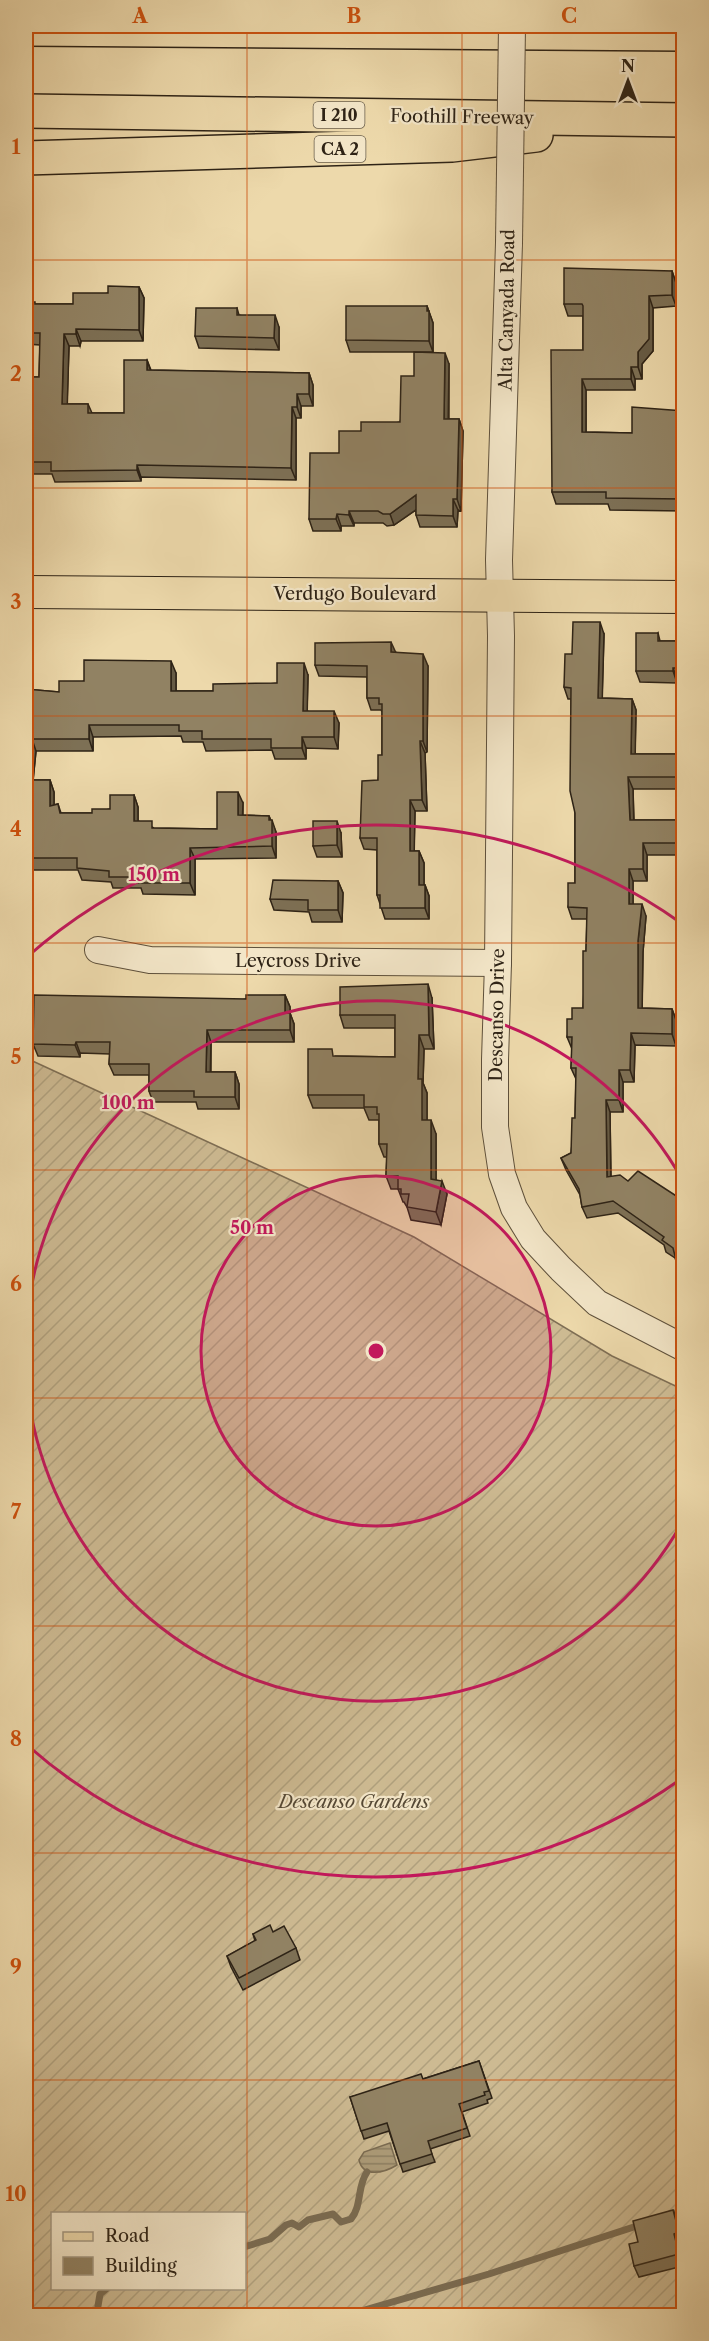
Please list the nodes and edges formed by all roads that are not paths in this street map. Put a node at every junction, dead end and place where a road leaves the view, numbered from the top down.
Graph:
1 (512, 26) edge
2 (26, 29) edge
3 (684, 34) edge
4 (26, 111) edge
5 (668, 120) edge
6 (26, 158) edge
7 (26, 592) edge
8 (500, 595) junction
9 (684, 597) edge
10 (98, 950) dead end
11 (498, 963) junction
12 (684, 1348) edge

1 - 8 street, Alta Canyada Road, bridge
2 - 3 highway
4 - 5 highway, Foothill Freeway / I 210
5 - 6 highway, CA 2
7 - 8 main road, Verdugo Boulevard
8 - 9 main road, Verdugo Boulevard
8 - 11 street, Descanso Drive
10 - 11 street, Leycross Drive
11 - 12 street, Descanso Drive

